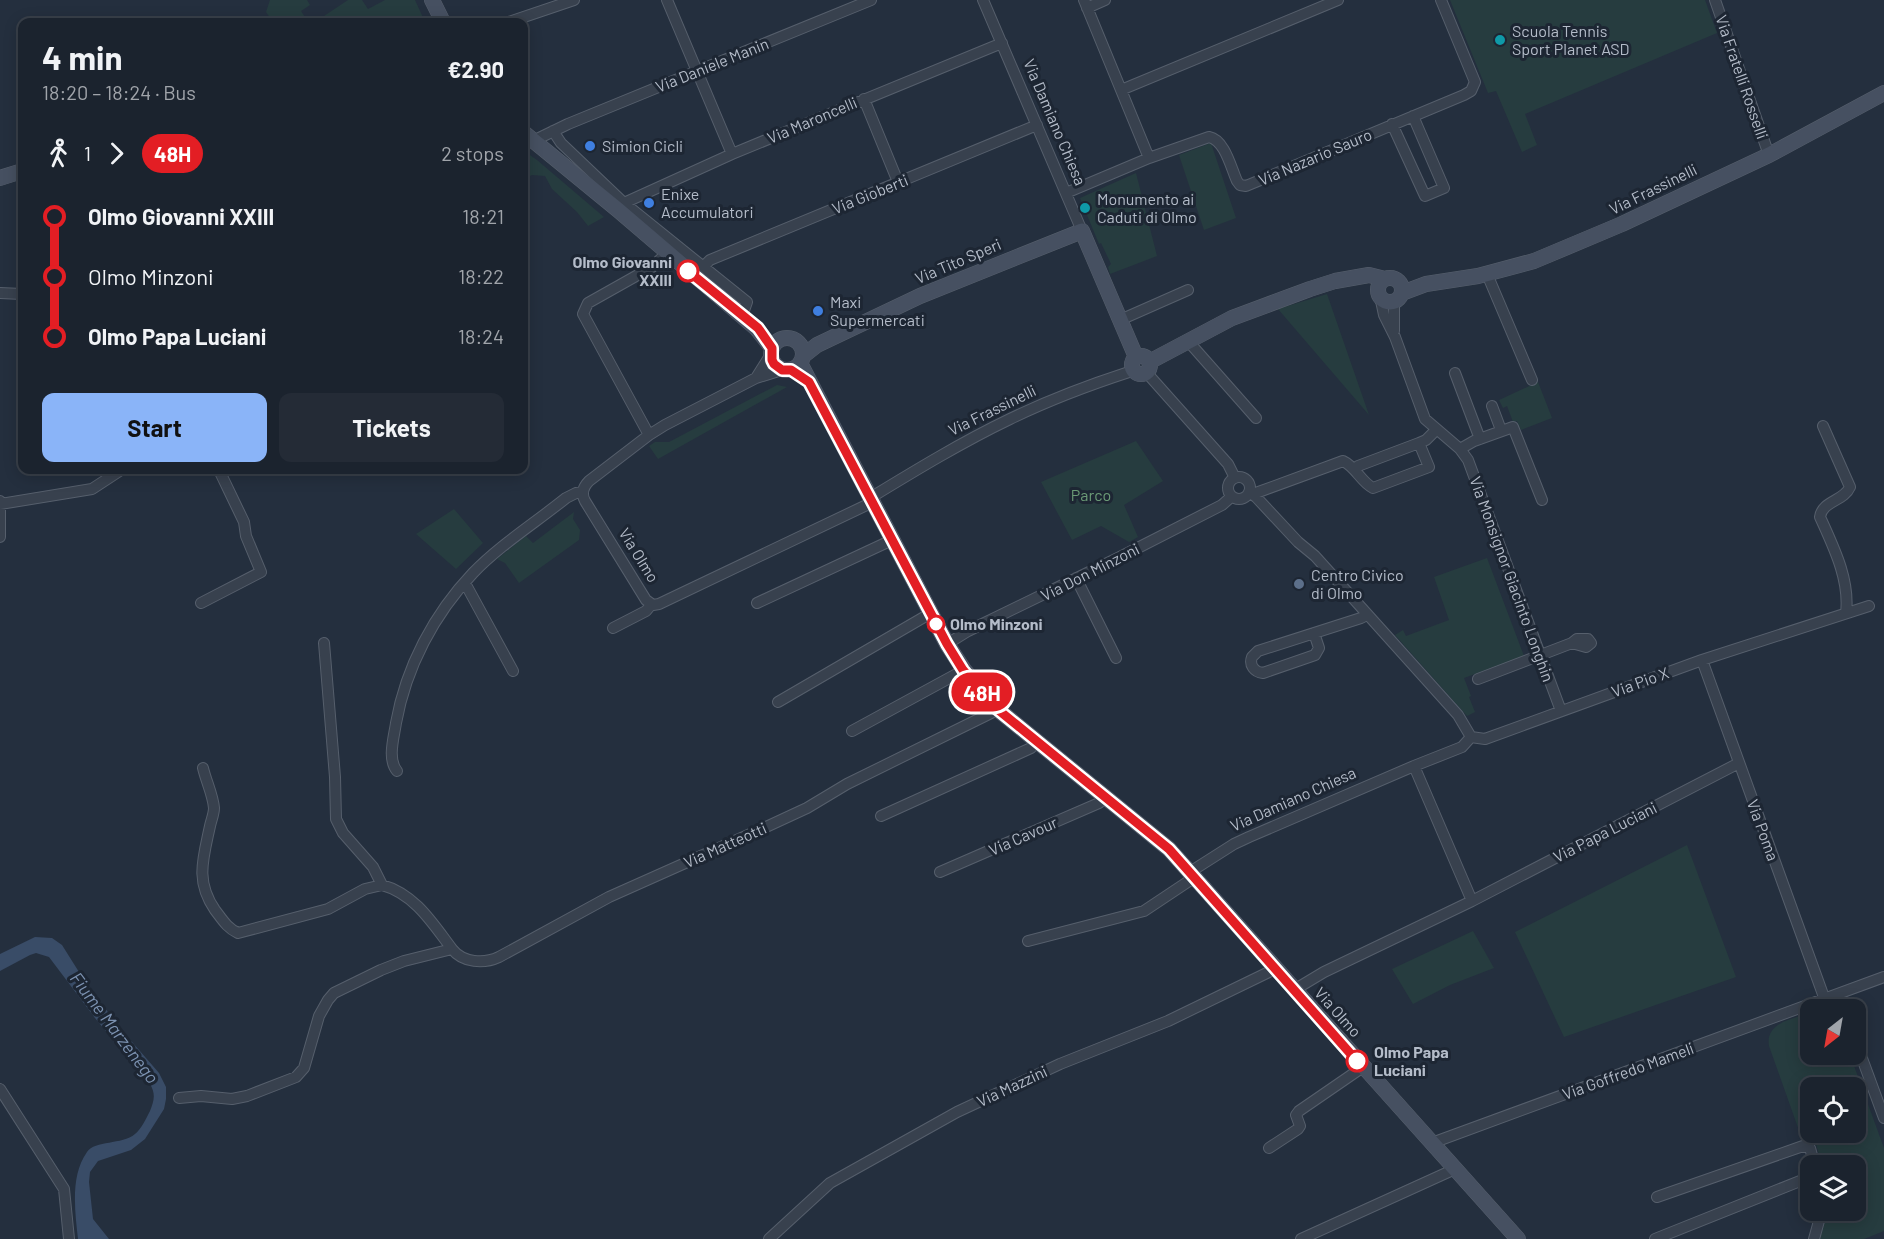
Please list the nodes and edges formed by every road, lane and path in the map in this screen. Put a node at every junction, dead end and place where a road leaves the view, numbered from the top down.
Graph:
1 (431, 0) edge
2 (574, 0) edge
3 (667, 0) edge
4 (871, 0) edge
5 (983, 0) edge
6 (1105, 0) edge
7 (1338, 0) edge
8 (1441, 0) edge
9 (1715, 0) edge
10 (1085, 4) edge
11 (436, 18) edge
12 (441, 18) edge
13 (521, 18) edge
14 (1002, 43) junction
15 (697, 71) junction
16 (1120, 90) junction
17 (1884, 93) edge
18 (864, 99) junction
19 (1413, 116) junction
20 (1392, 124) junction
21 (1037, 125) junction
22 (554, 131) junction
23 (528, 137) edge
24 (732, 154) junction
25 (1769, 155) junction
26 (1149, 158) junction
27 (18, 172) edge
28 (0, 178) edge
29 (898, 182) junction
30 (1066, 193) junction
31 (621, 206) junction
32 (1082, 231) junction
33 (667, 253) junction
34 (704, 266) junction
35 (1487, 274) junction
36 (1188, 290) dead end
37 (1390, 290) junction
38 (0, 293) edge
39 (18, 294) edge
40 (742, 316) junction
41 (1120, 320) junction
42 (1188, 341) junction
43 (780, 345) junction
44 (817, 345) junction
45 (1146, 363) junction
46 (794, 365) junction
47 (1455, 373) dead end
48 (756, 378) junction
49 (1532, 380) dead end
50 (1492, 406) dead end
51 (1256, 418) dead end
52 (1823, 426) dead end
53 (1436, 430) junction
54 (1501, 430) junction
55 (649, 435) junction
56 (1480, 439) junction
57 (1419, 443) junction
58 (1460, 449) junction
59 (1355, 469) junction
60 (115, 474) edge
61 (221, 474) edge
62 (1235, 478) junction
63 (583, 492) junction
64 (1251, 493) junction
65 (1231, 497) junction
66 (871, 500) junction
67 (1542, 500) dead end
68 (0, 503) edge
69 (0, 537) edge
70 (892, 540) junction
71 (1077, 578) junction
72 (465, 583) junction
73 (201, 603) dead end
74 (757, 603) dead end
75 (651, 605) junction
76 (1869, 606) dead end
77 (1846, 613) junction
78 (931, 614) junction
79 (1367, 615) junction
80 (613, 628) dead end
81 (1314, 633) junction
82 (324, 642) dead end
83 (1572, 643) dead end
84 (947, 644) junction
85 (1540, 655) junction
86 (1116, 658) dead end
87 (1702, 660) junction
88 (963, 670) junction
89 (513, 671) dead end
90 (1478, 679) dead end
91 (778, 702) dead end
92 (996, 708) junction
93 (1561, 711) junction
94 (852, 731) dead end
95 (1471, 737) junction
96 (1036, 742) junction
97 (1739, 763) junction
98 (1416, 766) junction
99 (202, 768) dead end
100 (397, 771) dead end
101 (1104, 798) junction
102 (881, 816) dead end
103 (940, 872) dead end
104 (1193, 875) junction
105 (382, 885) junction
106 (1472, 901) junction
107 (1029, 940) dead end
108 (452, 949) junction
109 (1275, 969) junction
110 (1884, 977) edge
111 (1294, 990) junction
112 (1836, 996) junction
113 (1825, 999) edge
114 (1828, 999) edge
115 (1837, 999) edge
116 (1800, 1009) edge
117 (1864, 1065) edge
118 (1363, 1067) junction
119 (0, 1089) edge
120 (179, 1098) dead end
121 (1884, 1118) edge
122 (1432, 1143) junction
123 (1269, 1148) dead end
124 (1812, 1155) edge
125 (1455, 1169) junction
126 (1800, 1181) edge
127 (1657, 1197) dead end
128 (1819, 1221) edge
129 (69, 1239) edge
130 (769, 1239) edge
131 (1301, 1239) edge
132 (1518, 1239) edge
133 (1655, 1239) edge
134 (1814, 1239) edge

1 - 11 street
1 - 12 street
2 - 13 street
3 - 15 street
4 - 15 street, Via Daniele Manin
5 - 14 street, Via Damiano Chiesa
6 - 10 street
7 - 16 street
8 - 19 street, Via Nazario Sauro
9 - 25 street, Via Fratelli Rosselli
10 - 16 street
14 - 18 street, Via Maroncelli
14 - 21 street, Via Damiano Chiesa
15 - 22 street, Via Daniele Manin
15 - 24 street
16 - 26 street
17 - 25 street, Via Frassinelli
18 - 24 street, Via Maroncelli
18 - 29 street
19 - 20 street, Via Nazario Sauro
19 - 20 street
20 - 26 street, Via Nazario Sauro
21 - 29 street, Via Gioberti
21 - 30 street, Via Damiano Chiesa
22 - 23 street, Via Daniele Manin
22 - 31 street
23 - 31 street
24 - 31 street, Via Maroncelli
25 - 35 street, Via Frassinelli
26 - 30 street
27 - 28 street
29 - 34 street, Via Gioberti
30 - 32 street, Via Damiano Chiesa
31 - 33 street
31 - 34 street
32 - 41 street, Via Damiano Chiesa
32 - 44 street, Via Tito Speri
33 - 40 street
33 - 55 street
34 - 40 street
35 - 37 street, Via Frassinelli
35 - 49 street
36 - 41 street
37 - 42 street, Via Frassinelli
37 - 53 street, Via Monsignor Giacinto Longhin
38 - 39 street
40 - 43 street
41 - 45 street, Via Damiano Chiesa
42 - 45 street, Via Frassinelli
42 - 51 street
43 - 44 street
43 - 46 street
43 - 46 street
43 - 48 street
44 - 46 street, Via Tito Speri
45 - 62 street, Via Damiano Chiesa
45 - 66 street, Via Frassinelli
46 - 48 street
46 - 66 street, Via Olmo
47 - 56 street
48 - 55 street
50 - 54 street
52 - 77 street
53 - 57 street
53 - 58 street, Via Monsignor Giacinto Longhin
54 - 56 street
54 - 67 street
55 - 63 street
56 - 58 street
57 - 59 street
57 - 59 street
58 - 85 street, Via Monsignor Giacinto Longhin
59 - 64 street
60 - 68 street
61 - 73 street
62 - 64 street, Via Damiano Chiesa
62 - 65 street
63 - 72 street
63 - 75 street, Via Olmo
64 - 65 street
64 - 79 street, Via Damiano Chiesa
65 - 71 street, Via Don Minzoni
66 - 70 street, Via Olmo
66 - 75 street, Via Olmo
68 - 69 street
70 - 74 street
70 - 78 street, Via Olmo
71 - 84 street, Via Don Minzoni
71 - 86 street
72 - 89 street
72 - 100 street
75 - 80 street
76 - 77 street, Via Pio X
77 - 87 street, Via Pio X
78 - 84 street, Via Olmo
78 - 91 street
79 - 81 street
79 - 95 street, Via Damiano Chiesa
81 - 81 street
82 - 105 street, Via Matteotti
83 - 85 street
84 - 88 street, Via Olmo
85 - 90 street
85 - 93 street, Via Monsignor Giacinto Longhin
87 - 93 street, Via Pio X
87 - 97 street, Via Poma
88 - 92 street, Via Olmo
88 - 94 street
92 - 96 street, Via Olmo
92 - 108 street, Via Matteotti
93 - 95 street, Via Pio X
95 - 98 street, Via Pio X
96 - 101 street, Via Olmo
96 - 102 street
97 - 106 street, Via Papa Luciani
97 - 113 street, Via Poma
98 - 104 street, Via Damiano Chiesa
98 - 106 street
99 - 105 street
101 - 103 street, Via Cavour
101 - 104 street, Via Olmo
104 - 107 street
104 - 109 street, Via Olmo
105 - 108 street, Via Matteotti
106 - 111 street, Via Papa Luciani
108 - 120 street
109 - 111 street, Via Olmo
109 - 130 street, Via Mazzini
110 - 112 street, Via Goffredo Mameli
111 - 118 street, Via Olmo
112 - 114 street, Via Goffredo Mameli
112 - 115 street
116 - 122 street, Via Goffredo Mameli
117 - 121 street
118 - 122 street, Via Olmo
118 - 123 street
119 - 129 street
122 - 125 street, Via Olmo
124 - 127 street
125 - 131 street
125 - 132 street, Via Olmo
126 - 133 street
128 - 134 street

